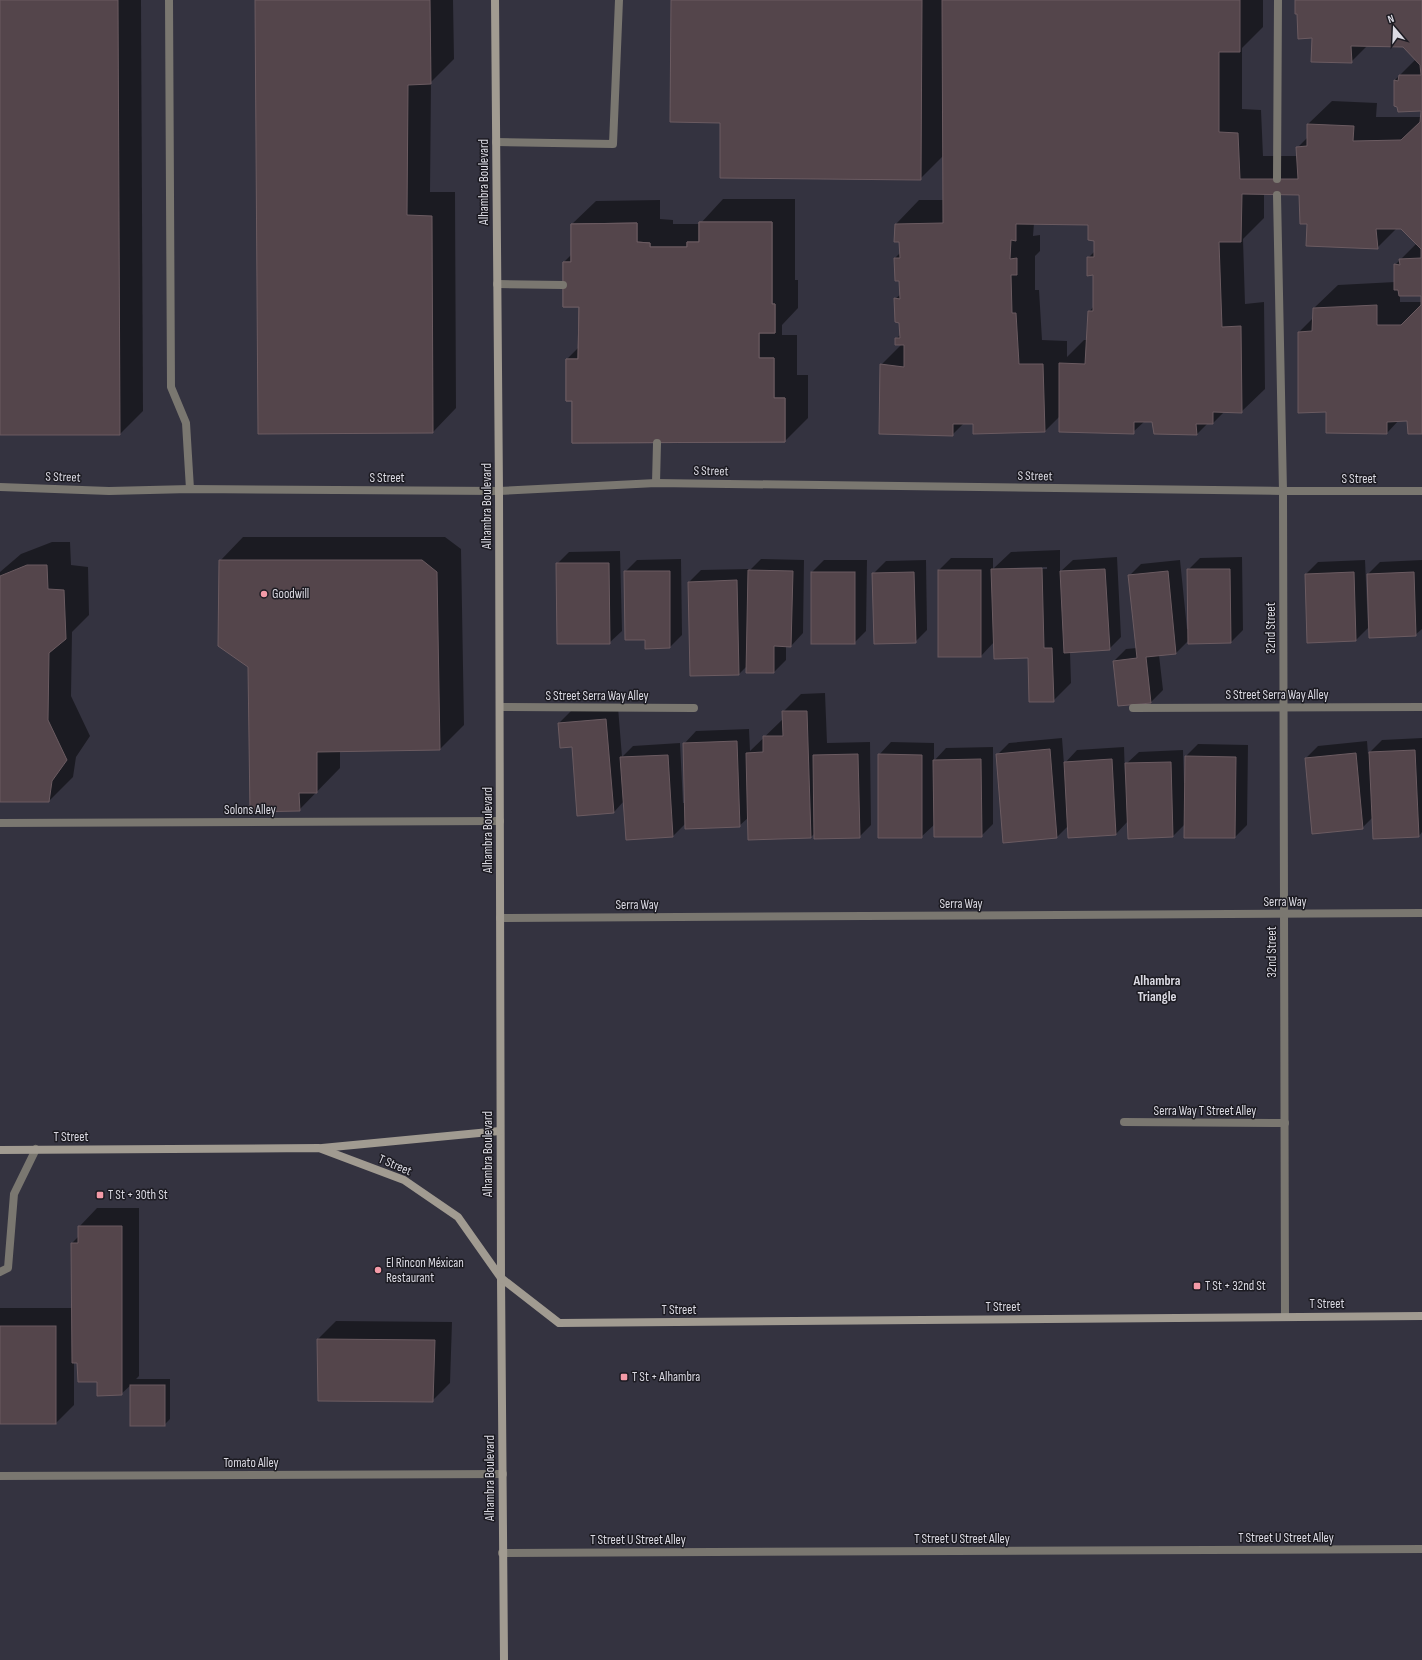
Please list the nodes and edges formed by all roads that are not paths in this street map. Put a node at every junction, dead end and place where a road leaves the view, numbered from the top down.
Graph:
1 (169, 0) edge
2 (495, 0) edge
3 (619, 0) edge
4 (1278, 0) edge
5 (496, 142) junction
6 (1277, 179) dead end
7 (1277, 195) dead end
8 (497, 284) junction
9 (563, 285) dead end
10 (657, 443) dead end
11 (656, 483) junction
12 (0, 487) edge
13 (190, 489) junction
14 (499, 491) junction
15 (1283, 491) junction
16 (1422, 491) edge
17 (500, 707) junction
18 (1284, 707) junction
19 (1422, 707) edge
20 (694, 708) dead end
21 (1133, 708) dead end
22 (500, 821) junction
23 (0, 823) edge
24 (1422, 913) edge
25 (1284, 914) junction
26 (500, 918) junction
27 (1124, 1122) dead end
28 (1285, 1123) junction
29 (500, 1131) junction
30 (319, 1148) junction
31 (36, 1149) junction
32 (0, 1150) edge
33 (0, 1272) edge
34 (501, 1278) junction
35 (1422, 1316) edge
36 (1286, 1317) junction
37 (503, 1474) junction
38 (0, 1476) edge
39 (1422, 1549) edge
40 (502, 1553) junction
41 (504, 1660) edge

1 - 13 street
2 - 5 street, Alhambra Boulevard
3 - 5 street
4 - 6 street
5 - 8 street, Alhambra Boulevard
7 - 15 street, 32nd Street
8 - 9 street
8 - 14 street, Alhambra Boulevard
10 - 11 street
11 - 14 street, S Street
11 - 15 street, S Street
12 - 13 street, S Street
13 - 14 street, S Street
14 - 17 street, Alhambra Boulevard
15 - 16 street, S Street
15 - 18 street, 32nd Street
17 - 20 street, S Street Serra Way Alley
17 - 22 street, Alhambra Boulevard
18 - 19 street, S Street Serra Way Alley
18 - 21 street, S Street Serra Way Alley
18 - 25 street, 32nd Street
22 - 23 street, Solons Alley
22 - 26 street, Alhambra Boulevard
24 - 25 street, Serra Way
25 - 26 street, Serra Way
25 - 28 street, 32nd Street
26 - 29 street, Alhambra Boulevard
27 - 28 street, Serra Way T Street Alley
28 - 36 street, 32nd Street
29 - 30 street
29 - 34 street, Alhambra Boulevard
30 - 31 street, T Street
30 - 34 street, T Street
31 - 32 street, T Street
31 - 33 street
34 - 36 street, T Street
34 - 37 street, Alhambra Boulevard
35 - 36 street, T Street
37 - 38 street, Tomato Alley
37 - 40 street, Alhambra Boulevard
39 - 40 street, T Street U Street Alley
40 - 41 street, Alhambra Boulevard

